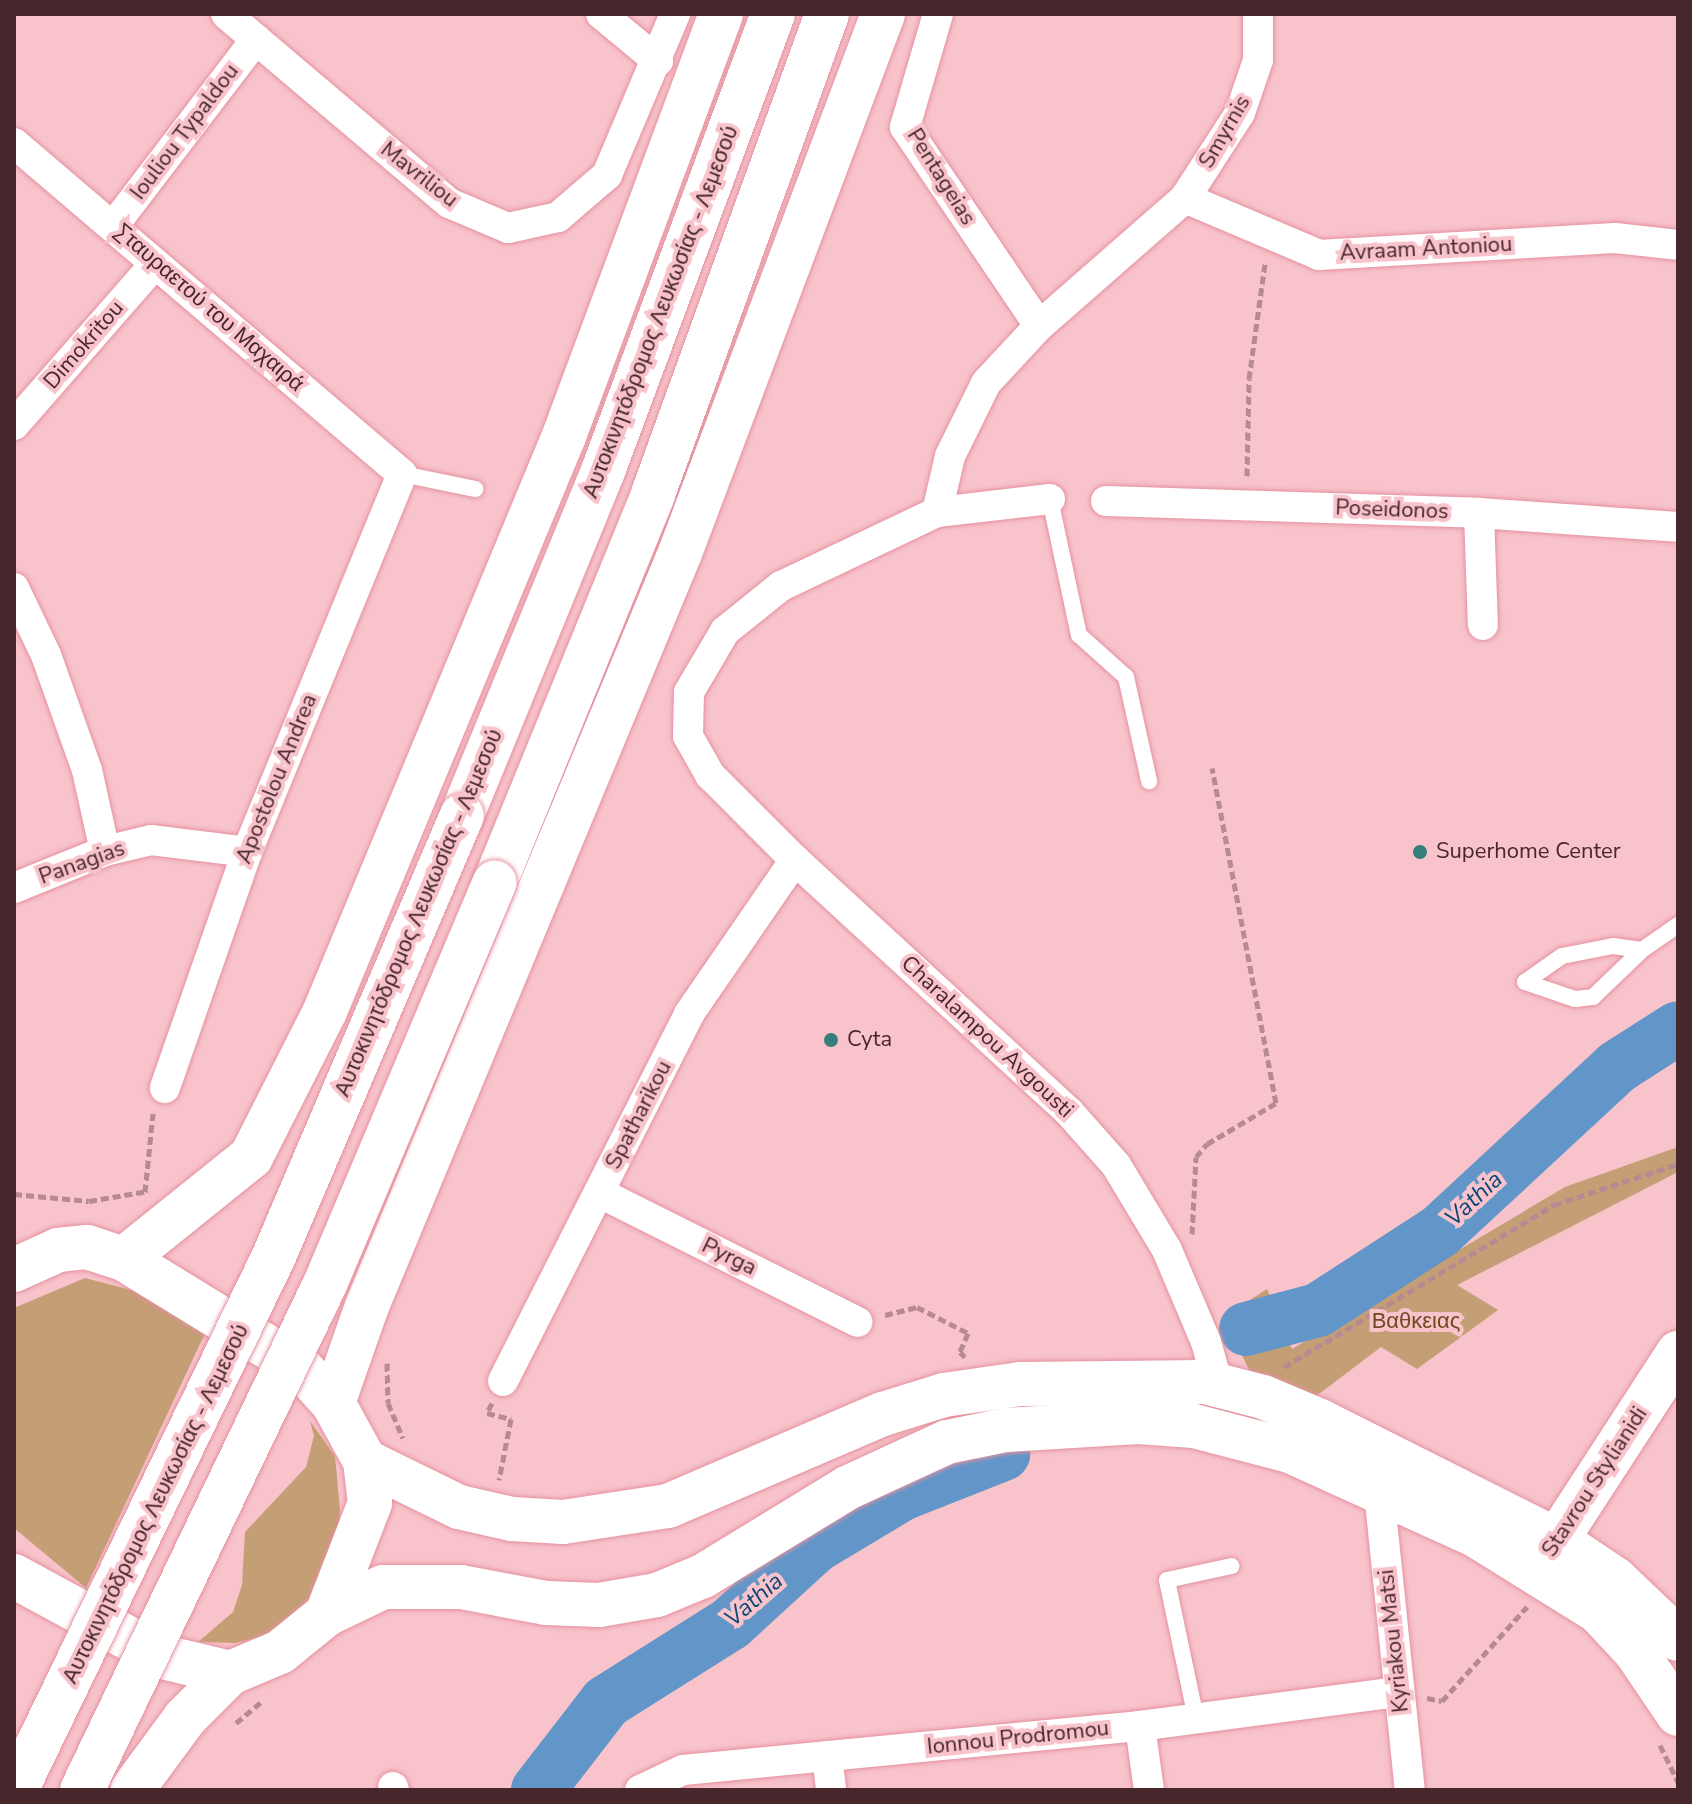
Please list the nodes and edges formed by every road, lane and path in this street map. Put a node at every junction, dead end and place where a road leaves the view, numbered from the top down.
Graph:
1 (226, 14) edge
2 (601, 14) edge
3 (675, 14) edge
4 (721, 14) edge
5 (773, 14) edge
6 (827, 14) edge
7 (883, 14) edge
8 (938, 14) edge
9 (1258, 14) edge
10 (256, 39) junction
11 (658, 61) junction
12 (14, 143) edge
13 (1185, 198) junction
14 (114, 225) junction
15 (1269, 234) junction
16 (1678, 245) edge
17 (154, 265) junction
18 (1039, 326) junction
19 (14, 425) edge
20 (402, 474) junction
21 (475, 489) dead end
22 (1050, 499) joint
23 (1106, 501) dead end
24 (1247, 505) junction
25 (937, 512) junction
26 (1479, 513) junction
27 (1678, 527) edge
28 (14, 588) edge
29 (1483, 625) dead end
30 (1212, 768) dead end
31 (1149, 781) dead end
32 (105, 851) junction
33 (247, 852) junction
34 (795, 860) junction
35 (14, 888) edge
36 (1678, 925) edge
37 (1642, 950) junction
38 (165, 1088) joint
39 (1678, 1164) edge
40 (159, 1187) dead end
41 (145, 1192) junction
42 (600, 1193) junction
43 (14, 1194) edge
44 (14, 1233) edge
45 (1192, 1241) dead end
46 (58, 1250) junction
47 (124, 1259) junction
48 (14, 1270) edge
49 (858, 1322) joint
50 (387, 1349) dead end
51 (1677, 1357) edge
52 (503, 1381) dead end
53 (999, 1387) junction
54 (1233, 1389) junction
55 (333, 1403) junction
56 (511, 1419) dead end
57 (414, 1447) dead end
58 (365, 1461) junction
59 (486, 1476) dead end
60 (1379, 1492) junction
61 (1549, 1563) junction
62 (1232, 1566) dead end
63 (14, 1576) edge
64 (327, 1614) junction
65 (1678, 1639) edge
66 (230, 1673) junction
67 (1399, 1692) junction
68 (1678, 1714) edge
69 (1196, 1718) junction
70 (1140, 1726) junction
71 (827, 1756) junction
72 (16, 1790) edge
73 (82, 1790) edge
74 (132, 1790) edge
75 (640, 1790) edge
76 (831, 1790) edge
77 (1149, 1790) edge
78 (1410, 1790) edge

1 - 10 street, Mavriliou
2 - 11 street
3 - 11 street, Mavriliou
4 - 47 main road
5 - 72 main road, Αυτοκινητόδρομος Λευκωσίας - Λεμεσού, bridge
6 - 73 main road, bridge
7 - 55 main road
8 - 18 street, Pentageias
9 - 13 street, Smyrnis
10 - 11 street, Mavriliou
10 - 14 street, Iouliou Typaldou
12 - 14 street, Σταυραετού του Μαχαιρά
13 - 15 street, Avraam Antoniou
13 - 18 street, Smyrnis
14 - 17 street, Σταυραετού του Μαχαιρά
15 - 16 street, Avraam Antoniou
15 - 24 path
17 - 19 street, Dimokritou
17 - 20 street, Σταυραετού του Μαχαιρά
18 - 25 street, Smyrnis
20 - 21 lane
20 - 33 street, Apostolou Andrea
22 - 25 street
22 - 31 lane
23 - 24 street, Poseidonos
24 - 26 street, Poseidonos
25 - 34 street, Charalampou Avgousti
26 - 27 street, Poseidonos
26 - 29 street
28 - 32 street
30 - 45 path
32 - 33 street, Panagias
32 - 35 street, Panagias
33 - 38 street, Apostolou Andrea
34 - 42 street, Spatharikou
34 - 54 street, Charalampou Avgousti
36 - 37 lane
37 - 37 lane
38 - 41 path
39 - 54 path
40 - 41 path
41 - 43 path
42 - 49 street, Pyrga
42 - 52 street, Spatharikou
44 - 46 main road
46 - 47 main road
46 - 48 main road
47 - 55 main road
49 - 53 path
50 - 57 path
51 - 61 main road, Stavrou Stylianidi
53 - 54 main road
53 - 58 main road
54 - 61 main road
55 - 58 main road
56 - 59 path
58 - 64 main road
60 - 61 main road
60 - 64 main road
60 - 67 street, Kyriakou Matsi
61 - 65 main road
61 - 67 path
61 - 68 main road
62 - 69 lane
63 - 66 main road
64 - 66 main road
66 - 74 main road
67 - 69 street, Ionnou Prodromou
67 - 78 street, Kyriakou Matsi
69 - 70 street, Ionnou Prodromou
70 - 71 street, Ionnou Prodromou
70 - 77 street
71 - 75 street, Ionnou Prodromou
71 - 76 street

